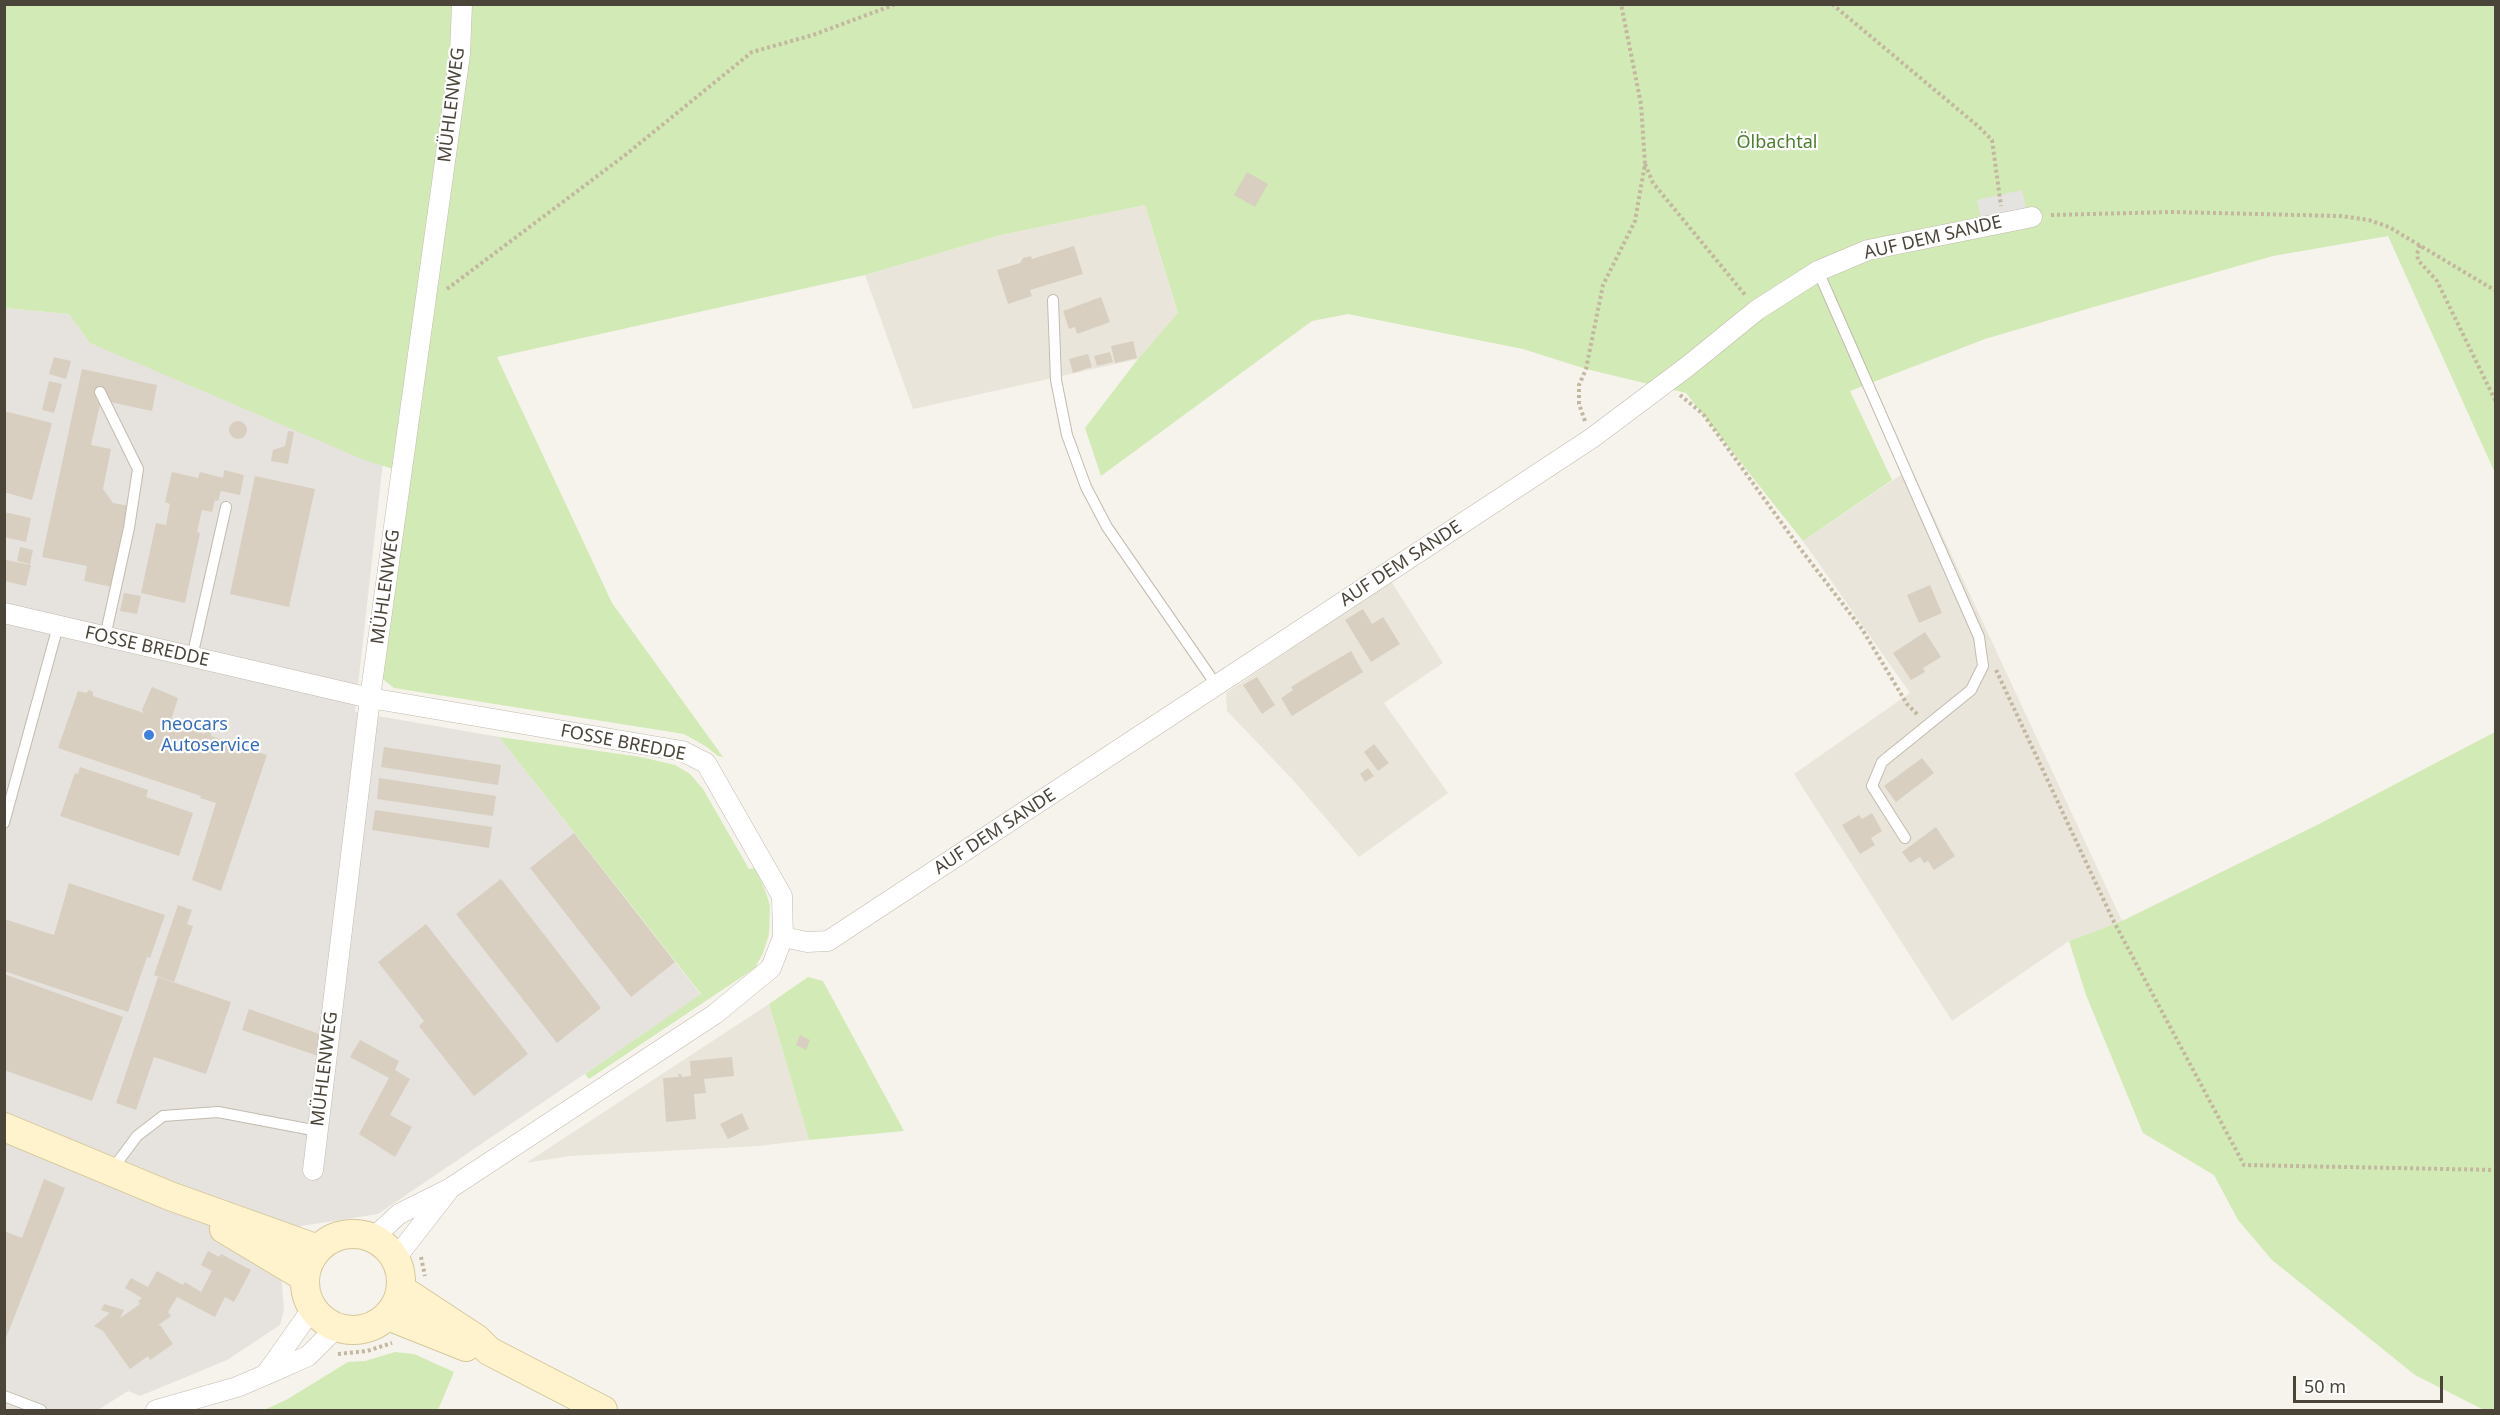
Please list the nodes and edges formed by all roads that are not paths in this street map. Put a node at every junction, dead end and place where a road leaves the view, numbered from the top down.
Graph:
1 (462, 4) edge
2 (2032, 217) road end
3 (1818, 271) junction
4 (1053, 300) dead end
5 (100, 392) dead end
6 (226, 507) dead end
7 (4, 613) edge
8 (58, 626) junction
9 (105, 637) junction
10 (192, 657) junction
11 (1217, 686) junction
12 (370, 698) junction
13 (4, 823) edge
14 (1905, 838) dead end
15 (783, 937) junction
16 (4, 1127) edge
17 (318, 1131) junction
18 (313, 1170) dead end
19 (111, 1172) junction
20 (449, 1189) junction
21 (170, 1196) junction
22 (373, 1238) junction
23 (318, 1249) junction
24 (395, 1258) junction
25 (304, 1277) junction
26 (401, 1289) junction
27 (312, 1309) junction
28 (336, 1328) junction
29 (391, 1329) junction
30 (489, 1351) junction
31 (266, 1374) junction
32 (4, 1396) edge
33 (41, 1410) edge
34 (156, 1410) edge
35 (603, 1410) edge

1 - 12 street, MÜHLENWEG
2 - 3 street, AUF DEM SANDE
3 - 11 street, AUF DEM SANDE
3 - 14 lane
4 - 11 lane
5 - 9 lane
6 - 10 lane
7 - 8 street, FOSSE BREDDE
8 - 9 street, FOSSE BREDDE
8 - 13 lane
9 - 10 street, FOSSE BREDDE
10 - 12 street, FOSSE BREDDE
11 - 15 street, AUF DEM SANDE
12 - 15 street, FOSSE BREDDE
12 - 17 street, MÜHLENWEG
15 - 20 street, FOSSE BREDDE
16 - 19 main road
17 - 18 street, MÜHLENWEG
17 - 19 lane
19 - 21 main road
20 - 22 street, FOSSE BREDDE
20 - 24 street, FOSSE BREDDE
21 - 23 main road
21 - 25 main road
22 - 23 main road
22 - 24 main road
23 - 25 main road
24 - 26 main road
25 - 27 main road
26 - 29 main road
26 - 30 main road
27 - 28 main road
27 - 31 street
28 - 29 main road
28 - 31 street
29 - 30 main road
30 - 35 main road
31 - 34 street
32 - 33 lane

